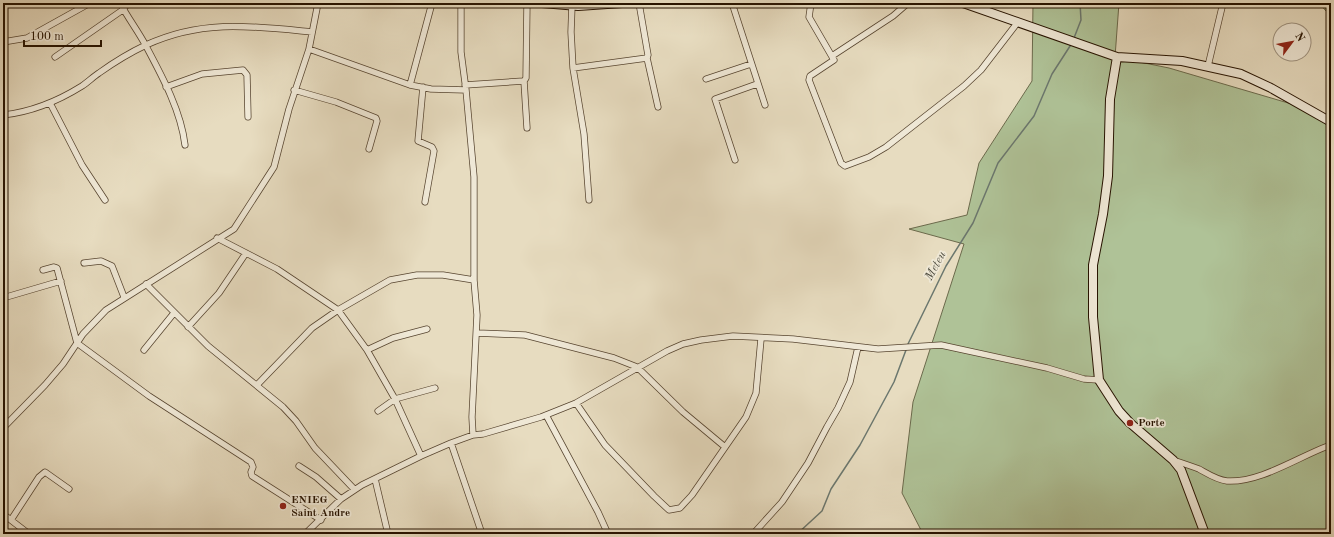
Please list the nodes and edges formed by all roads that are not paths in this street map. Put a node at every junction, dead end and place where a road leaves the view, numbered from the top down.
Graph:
1 (90, 3) edge
2 (130, 3) edge
3 (318, 3) edge
4 (432, 3) edge
5 (461, 3) edge
6 (527, 3) edge
7 (545, 3) edge
8 (622, 3) edge
9 (639, 3) edge
10 (732, 3) edge
11 (811, 3) edge
12 (908, 3) edge
13 (963, 3) edge
14 (1223, 3) edge
15 (572, 6) junction
16 (122, 7) edge
17 (1018, 22) junction
18 (312, 32) junction
19 (3, 42) edge
20 (146, 45) junction
21 (309, 49) junction
22 (832, 56) junction
23 (55, 57) dead end
24 (1117, 57) junction
25 (647, 58) junction
26 (751, 64) junction
27 (1208, 66) junction
28 (573, 68) junction
29 (706, 79) dead end
30 (524, 82) junction
31 (757, 84) junction
32 (410, 85) junction
33 (166, 87) junction
34 (423, 87) junction
35 (465, 87) junction
36 (294, 90) junction
37 (50, 103) junction
38 (765, 105) dead end
39 (658, 107) dead end
40 (3, 115) edge
41 (248, 117) dead end
42 (1331, 122) edge
43 (527, 128) dead end
44 (185, 146) dead end
45 (369, 150) dead end
46 (735, 160) dead end
47 (105, 200) dead end
48 (590, 200) dead end
49 (425, 202) dead end
50 (217, 238) junction
51 (246, 253) junction
52 (84, 263) dead end
53 (43, 270) dead end
54 (474, 280) junction
55 (61, 281) junction
56 (146, 284) junction
57 (124, 297) junction
58 (3, 298) edge
59 (338, 310) junction
60 (174, 313) junction
61 (188, 326) junction
62 (427, 329) dead end
63 (477, 333) junction
64 (762, 338) junction
65 (77, 343) junction
66 (858, 347) junction
67 (144, 350) dead end
68 (367, 350) junction
69 (637, 367) junction
70 (1099, 380) junction
71 (257, 385) junction
72 (435, 388) dead end
73 (395, 399) junction
74 (576, 403) junction
75 (378, 410) dead end
76 (546, 415) junction
77 (3, 428) edge
78 (473, 435) junction
79 (451, 443) junction
80 (1328, 446) dead end
81 (726, 447) junction
82 (421, 456) junction
83 (1173, 460) junction
84 (299, 466) dead end
85 (375, 479) junction
86 (69, 489) dead end
87 (354, 490) junction
88 (341, 499) junction
89 (3, 514) edge
90 (11, 520) junction
91 (320, 520) junction
92 (29, 534) edge
93 (305, 534) edge
94 (388, 534) edge
95 (482, 534) edge
96 (608, 534) edge
97 (753, 534) edge
98 (1205, 534) edge

1 - 19 street
2 - 16 street
3 - 18 street
4 - 32 street
5 - 35 street
6 - 30 street
7 - 15 street
8 - 15 street
9 - 25 street
10 - 26 street
11 - 22 street
12 - 22 street
13 - 17 street
14 - 27 street
15 - 28 street
16 - 20 street
16 - 23 street
17 - 22 street
17 - 24 street
18 - 20 street
18 - 21 street
20 - 33 street
20 - 37 street
21 - 32 street
21 - 36 street
24 - 27 street
24 - 70 street
25 - 28 street
25 - 39 street
26 - 29 street
26 - 31 street
27 - 42 street
28 - 48 street
30 - 35 street
30 - 43 street
31 - 38 street
31 - 46 street
32 - 34 street
33 - 41 street
33 - 44 street
34 - 35 street
34 - 49 street
35 - 54 street
36 - 45 street
36 - 50 street
37 - 40 street
37 - 47 street
50 - 51 street
50 - 56 street
51 - 59 street
51 - 61 street
52 - 57 street
53 - 55 street
54 - 59 street
54 - 63 street
55 - 58 street
55 - 65 street
56 - 57 street
56 - 60 street
57 - 65 street
59 - 68 street
59 - 71 street
60 - 61 street
60 - 67 street
61 - 71 street
62 - 68 street
63 - 69 street
63 - 78 street
64 - 66 street
64 - 69 street
64 - 81 street
65 - 77 street
65 - 91 street
66 - 70 street
66 - 97 street
68 - 73 street
69 - 74 street
69 - 81 street
70 - 83 street
71 - 87 street
72 - 73 street
73 - 75 street
73 - 82 street
74 - 76 street
74 - 81 street
76 - 78 street
76 - 96 street
78 - 79 street
79 - 82 street
79 - 95 street
80 - 83 street
82 - 85 street
83 - 98 street
84 - 88 street
85 - 87 street
85 - 94 street
86 - 90 street
87 - 88 street
88 - 91 street
89 - 90 street
90 - 92 street
91 - 93 street

